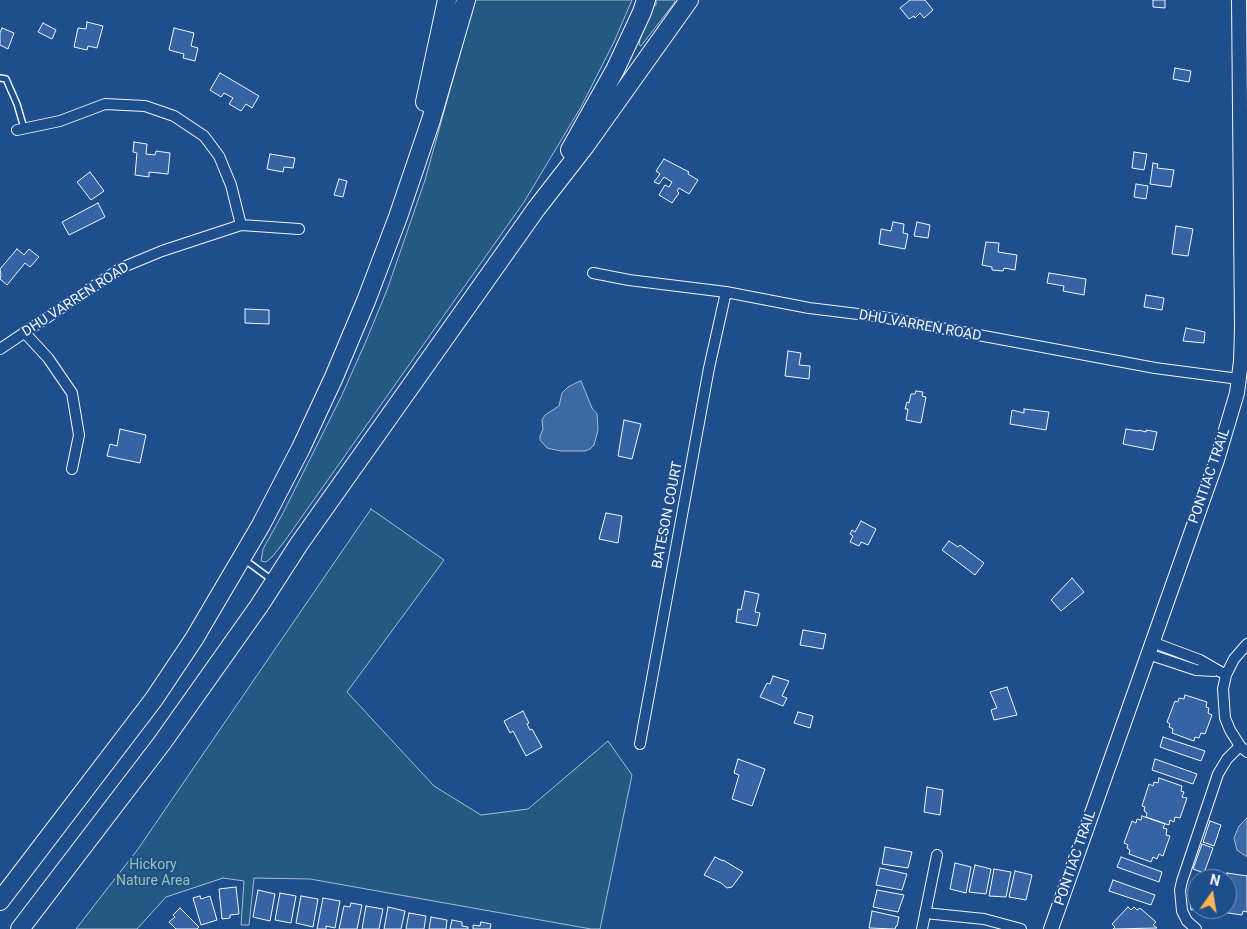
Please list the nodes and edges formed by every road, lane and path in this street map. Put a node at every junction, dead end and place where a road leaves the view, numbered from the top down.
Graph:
1 (447, 0) edge
2 (466, 0) edge
3 (646, 0) edge
4 (689, 0) edge
5 (1239, 0) edge
6 (1243, 68) edge
7 (0, 78) edge
8 (21, 129) joint
9 (409, 181) junction
10 (536, 209) junction
11 (241, 224) junction
12 (299, 229) dead end
13 (593, 273) dead end
14 (726, 292) junction
15 (24, 332) junction
16 (0, 349) edge
17 (1243, 380) edge
18 (72, 468) dead end
19 (242, 558) junction
20 (274, 582) junction
21 (1247, 644) edge
22 (1150, 648) junction
23 (1221, 673) junction
24 (640, 744) dead end
25 (1244, 749) edge
26 (937, 855) dead end
27 (0, 901) edge
28 (925, 913) junction
29 (20, 929) edge
30 (922, 929) edge
31 (1020, 929) edge
32 (1051, 929) edge
33 (1196, 929) edge

1 - 9 highway
2 - 9 highway
3 - 10 highway
4 - 10 highway
5 - 6 main road, PONTIAC TRAIL
6 - 17 main road, PONTIAC TRAIL
7 - 8 lane
8 - 11 street
9 - 19 highway
10 - 20 highway
11 - 12 street, DHU VARREN ROAD
11 - 15 street, DHU VARREN ROAD
13 - 14 street, DHU VARREN ROAD
14 - 17 street, DHU VARREN ROAD
14 - 24 street, BATESON COURT
15 - 16 street, DHU VARREN ROAD
15 - 18 street
17 - 22 main road, PONTIAC TRAIL
19 - 20 lane
19 - 27 highway
20 - 29 highway
21 - 23 street
22 - 23 street
22 - 32 main road, PONTIAC TRAIL
23 - 25 street
25 - 33 street
26 - 28 street
28 - 30 street
28 - 31 street

